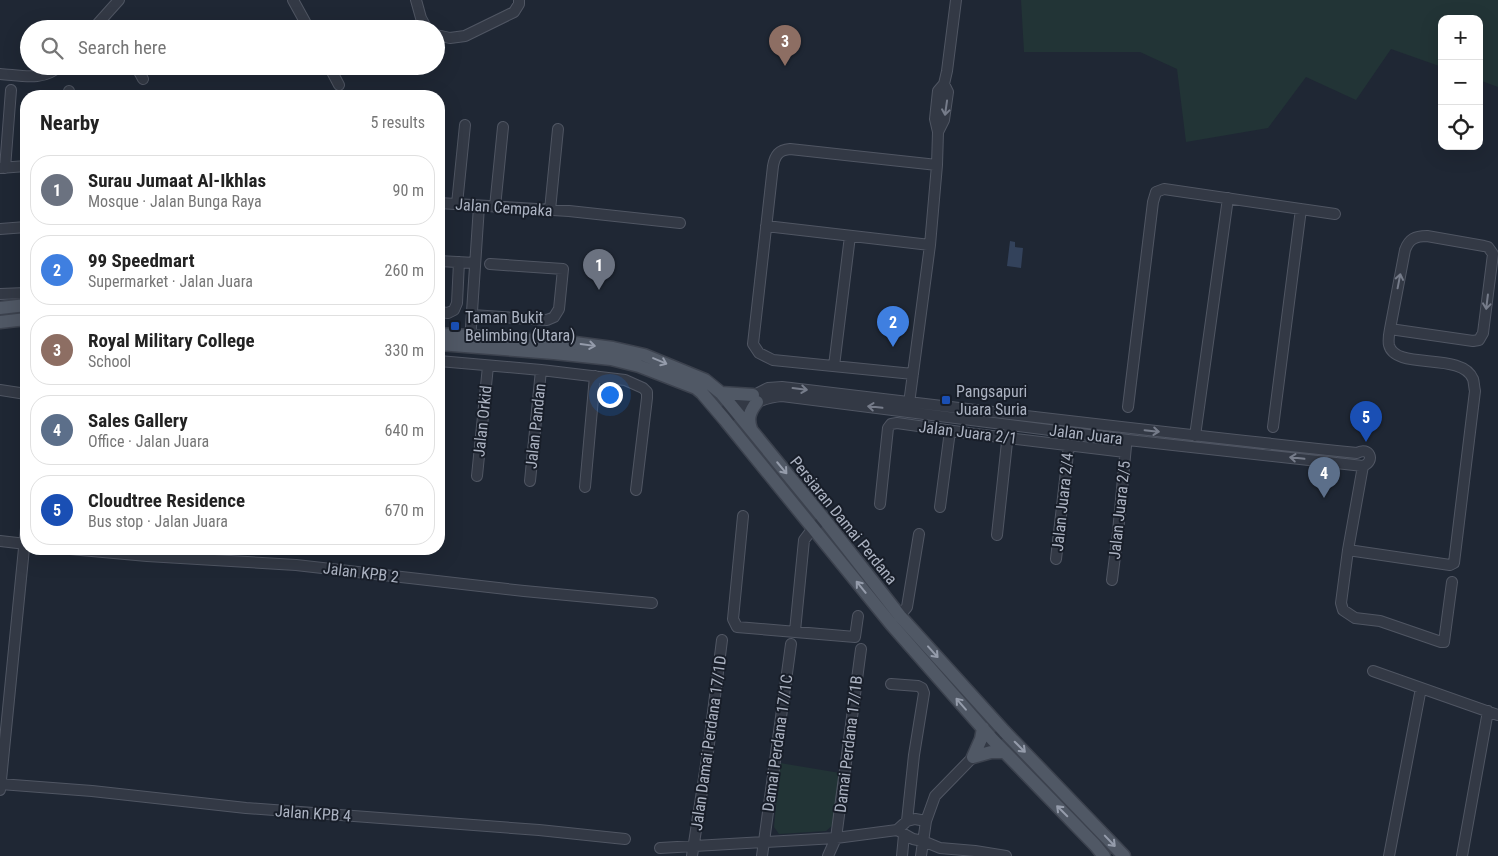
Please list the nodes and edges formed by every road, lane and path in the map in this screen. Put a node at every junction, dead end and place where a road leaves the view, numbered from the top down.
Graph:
1 (293, 0) edge
2 (416, 0) edge
3 (519, 0) edge
4 (956, 0) edge
5 (117, 2) edge
6 (101, 20) edge
7 (109, 20) edge
8 (304, 20) edge
9 (422, 20) edge
10 (445, 37) edge
11 (0, 74) edge
12 (46, 75) edge
13 (141, 75) edge
14 (334, 75) edge
15 (143, 78) dead end
16 (339, 85) dead end
17 (10, 90) dead end
18 (465, 125) dead end
19 (503, 126) dead end
20 (558, 129) dead end
21 (937, 165) junction
22 (20, 167) edge
23 (3, 168) edge
24 (1228, 198) junction
25 (445, 203) edge
26 (457, 204) junction
27 (479, 206) junction
28 (495, 207) junction
29 (1301, 209) junction
30 (550, 210) junction
31 (1335, 214) dead end
32 (680, 223) dead end
33 (766, 226) junction
34 (20, 227) edge
35 (0, 228) edge
36 (850, 236) junction
37 (930, 245) junction
38 (445, 261) edge
39 (460, 262) junction
40 (475, 263) junction
41 (490, 264) dead end
42 (20, 293) edge
43 (0, 294) edge
44 (20, 306) edge
45 (0, 308) edge
46 (445, 313) edge
47 (472, 315) junction
48 (20, 320) edge
49 (0, 322) edge
50 (1390, 329) junction
51 (445, 335) edge
52 (470, 341) junction
53 (445, 343) edge
54 (445, 361) edge
55 (488, 366) junction
56 (834, 366) junction
57 (541, 370) junction
58 (913, 374) junction
59 (595, 376) junction
60 (0, 390) edge
61 (20, 393) edge
62 (721, 393) junction
63 (755, 398) junction
64 (908, 407) junction
65 (1128, 407) dead end
66 (734, 410) junction
67 (722, 416) junction
68 (1009, 420) junction
69 (1274, 427) dead end
70 (751, 431) junction
71 (950, 431) junction
72 (1195, 436) junction
73 (1007, 438) junction
74 (1128, 440) junction
75 (1068, 444) junction
76 (1125, 452) junction
77 (1363, 466) junction
78 (477, 476) dead end
79 (530, 482) dead end
80 (585, 487) dead end
81 (636, 490) dead end
82 (880, 504) dead end
83 (940, 507) dead end
84 (742, 516) dead end
85 (824, 518) junction
86 (813, 528) junction
87 (919, 534) dead end
88 (997, 535) dead end
89 (0, 541) edge
90 (20, 543) edge
91 (1348, 550) junction
92 (25, 555) edge
93 (136, 555) edge
94 (1056, 559) dead end
95 (1112, 580) dead end
96 (1452, 582) dead end
97 (652, 603) dead end
98 (858, 616) dead end
99 (896, 620) junction
100 (795, 631) junction
101 (722, 640) dead end
102 (791, 644) dead end
103 (860, 649) dead end
104 (1373, 671) dead end
105 (891, 684) dead end
106 (1420, 688) junction
107 (1488, 711) junction
108 (1498, 715) edge
109 (983, 728) junction
110 (1004, 731) junction
111 (993, 740) junction
112 (1005, 752) junction
113 (973, 757) junction
114 (0, 784) edge
115 (0, 791) edge
116 (926, 821) junction
117 (907, 822) junction
118 (901, 832) junction
119 (836, 838) junction
120 (625, 840) dead end
121 (923, 841) junction
122 (764, 842) junction
123 (660, 848) dead end
124 (692, 852) edge
125 (940, 852) edge
126 (762, 856) edge
127 (828, 856) edge
128 (902, 856) edge
129 (921, 856) edge
130 (1004, 856) edge
131 (1104, 856) edge
132 (1124, 856) edge
133 (1389, 856) edge
134 (1462, 856) edge

1 - 8 street
2 - 9 street
3 - 10 street
4 - 21 street
5 - 6 street
5 - 7 street
11 - 12 street
13 - 15 street
14 - 16 street
17 - 23 street
18 - 26 street
19 - 28 street
20 - 30 street
21 - 33 street
21 - 37 street
22 - 23 street
24 - 29 street
24 - 65 street
24 - 72 street
25 - 26 street, Jalan Cempaka
26 - 27 street, Jalan Cempaka
27 - 28 street, Jalan Cempaka
27 - 40 street
28 - 30 street, Jalan Cempaka
29 - 31 street
29 - 69 street
30 - 32 street, Jalan Cempaka
33 - 36 street
33 - 56 street
34 - 35 street
36 - 37 street
36 - 56 street
37 - 58 street
38 - 39 street
39 - 40 street
39 - 46 street
40 - 47 street
41 - 47 street
42 - 43 street
44 - 45 main road
47 - 52 street
48 - 49 main road
50 -> 50 street
50 - 91 street
51 - 52 main road
52 - 53 main road
52 -> 62 main road, Persiaran Damai Perdana
52 - 67 main road, Persiaran Damai Perdana
54 - 55 street
55 - 57 street
55 - 78 street, Jalan Orkid
56 - 58 street
57 - 59 street
57 - 79 street, Jalan Pandan
58 - 64 street
59 - 80 street
59 - 81 street
60 - 61 street
62 - 63 main road
62 - 66 main road, Persiaran Damai Perdana
63 - 64 street, Jalan Juara
63 - 66 street, Jalan Juara
63 - 70 main road
64 - 68 street, Jalan Juara
66 - 67 street, Jalan Juara
66 - 70 main road, Persiaran Damai Perdana
67 - 86 main road, Persiaran Damai Perdana
68 -> 72 street, Jalan Juara
68 - 73 street
68 - 74 street, Jalan Juara
70 -> 85 main road, Persiaran Damai Perdana
71 - 73 street, Jalan Juara 2/1
71 - 82 street, Jalan Juara 2/1
71 - 83 street
72 - 77 street, Jalan Juara
73 - 75 street, Jalan Juara 2/1
73 - 88 street
74 - 76 street, Jalan Juara 2/5
77 -> 74 street, Jalan Juara
75 - 76 street, Jalan Juara 2/1
75 - 94 street, Jalan Juara 2/4
76 - 95 street, Jalan Juara 2/5
77 - 91 street
84 - 100 street
85 - 86 street
85 - 99 main road, Persiaran Damai Perdana
99 -> 86 main road, Persiaran Damai Perdana
86 - 100 street
87 - 99 street
89 - 90 street
91 - 96 street
92 - 114 street
93 - 97 street, Jalan KPB 2
98 - 100 street
109 -> 99 main road, Persiaran Damai Perdana
99 -> 110 main road, Persiaran Damai Perdana
101 - 124 street, Jalan Damai Perdana 17/1D
102 - 122 street, Damai Perdana 17/1C
103 - 119 street, Damai Perdana 17/1B
104 - 106 street
105 - 117 street
106 - 107 street
106 - 133 street
107 - 108 street
107 - 134 street
109 - 111 main road, Persiaran Damai Perdana
109 - 113 main road
110 - 111 street
110 -> 132 main road, Persiaran Damai Perdana
111 - 112 main road, Persiaran Damai Perdana
111 - 113 street
112 - 113 main road
131 -> 112 main road, Persiaran Damai Perdana
113 - 116 street
114 - 115 street
114 - 120 street, Jalan KPB 4
116 - 117 street
116 - 121 street
117 - 118 street
118 - 119 street
118 - 121 street
118 - 128 street
119 - 122 street
119 - 127 street, Damai Perdana 17/1B
121 - 125 street
121 - 129 street
122 - 124 street
122 - 126 street, Damai Perdana 17/1C
123 - 124 street
125 - 130 street

